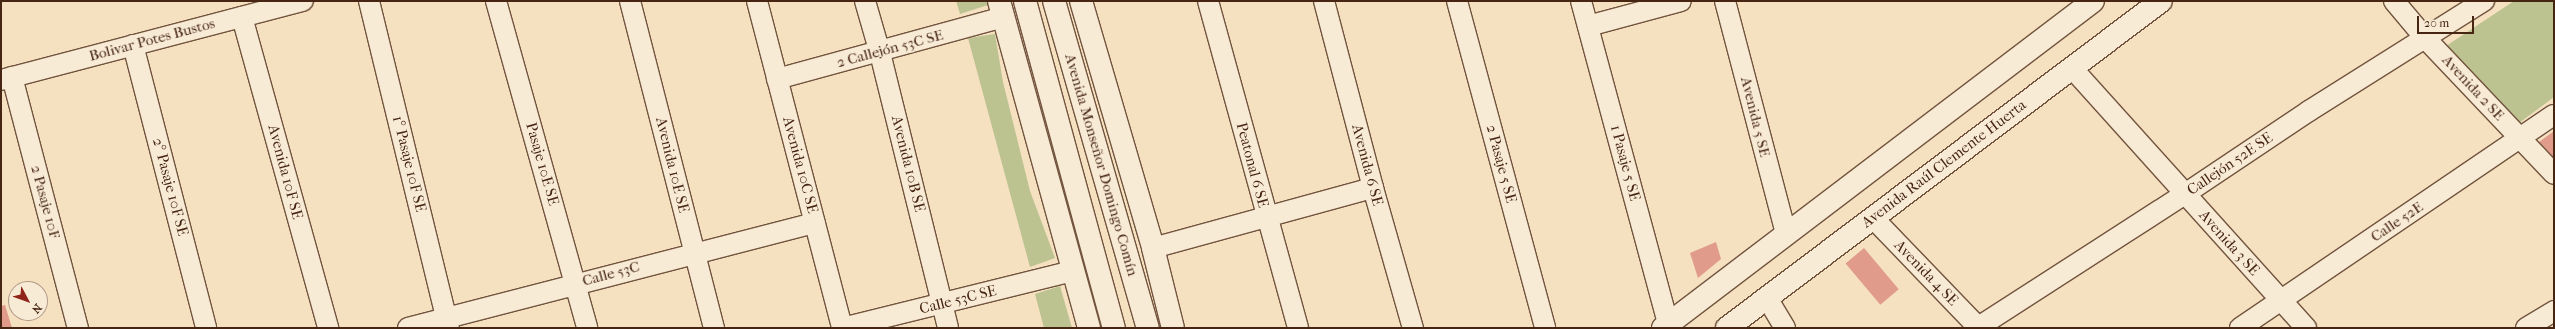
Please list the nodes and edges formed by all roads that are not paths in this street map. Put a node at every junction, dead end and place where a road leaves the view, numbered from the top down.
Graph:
1 (369, 1) edge
2 (496, 1) edge
3 (630, 1) edge
4 (757, 1) edge
5 (865, 1) edge
6 (1025, 1) edge
7 (1054, 1) edge
8 (1081, 1) edge
9 (1208, 1) edge
10 (1324, 1) edge
11 (1457, 1) edge
12 (1581, 1) edge
13 (1681, 1) edge
14 (1725, 1) edge
15 (2093, 1) edge
16 (2162, 1) edge
17 (2394, 1) edge
18 (2484, 1) edge
19 (299, 2) edge
20 (1001, 9) edge
21 (242, 17) junction
22 (1588, 26) junction
23 (2425, 38) junction
24 (133, 45) junction
25 (880, 52) junction
26 (2072, 68) junction
27 (6, 78) edge
28 (777, 79) junction
29 (2554, 115) edge
30 (2520, 138) junction
31 (2554, 174) edge
32 (1373, 188) junction
33 (2185, 194) junction
34 (1267, 218) junction
35 (1874, 218) junction
36 (815, 223) junction
37 (1786, 234) junction
38 (1153, 248) junction
39 (694, 252) junction
40 (1073, 271) junction
41 (575, 284) junction
42 (1767, 298) junction
43 (2281, 300) junction
44 (942, 303) junction
45 (2554, 311) edge
46 (448, 323) edge
47 (1665, 326) edge
48 (78, 328) edge
49 (206, 328) edge
50 (328, 328) edge
51 (408, 328) edge
52 (587, 328) edge
53 (714, 328) edge
54 (842, 328) edge
55 (948, 328) edge
56 (1089, 328) edge
57 (1114, 328) edge
58 (1148, 328) edge
59 (1173, 328) edge
60 (1298, 328) edge
61 (1413, 328) edge
62 (1545, 328) edge
63 (1727, 328) edge
64 (1785, 328) edge
65 (1978, 328) edge
66 (2240, 328) edge
67 (2306, 328) edge
68 (2526, 328) edge

1 - 46 street, 1° Pasaje 10F SE
2 - 41 street, Pasaje 10E SE
3 - 39 street, Avenida 10E SE
4 - 28 street, Avenida 10C SE
5 - 25 street, Avenida 10B SE
6 - 57 main road, Avenida Monseñor Domingo Comín
7 - 58 main road, Avenida Monseñor Domingo Comín
8 - 38 main road, Avenida Monseñor Domingo Comín
9 - 34 street, Peatonal 6 SE
10 - 32 street, Avenida 6 SE
11 - 62 street, 2 Pasaje 5 SE
12 - 22 street, 1 Pasaje 5 SE
13 - 22 street
14 - 37 street, Avenida 5 SE
15 - 37 main road
16 - 26 main road, Avenida Raúl Clemente Huerta
17 - 23 street, Avenida 2 SE
18 - 23 street, Callejón 52E SE
19 - 21 street, Bolivar Potes Bustos
20 - 25 street, 2 Callejón 53C SE
20 - 40 main road
21 - 24 street, Bolivar Potes Bustos
21 - 50 street, Avenida 10F SE
22 - 47 street, 1 Pasaje 5 SE
23 - 30 street, Avenida 2 SE
23 - 33 street, Callejón 52E SE
24 - 27 street, Bolivar Potes Bustos
24 - 49 street, 2° Pasaje 10F SE
25 - 28 street, 2 Callejón 53C SE
25 - 44 street, Avenida 10B SE
26 - 33 street, Avenida 3 SE
26 - 35 main road, Avenida Raúl Clemente Huerta
27 - 48 street, 2 Pasaje 10F
28 - 36 street, Avenida 10C SE
29 - 30 street, Calle 52E
30 - 31 street, Avenida 2 SE
30 - 43 street, Calle 52E
32 - 34 street
32 - 61 street, Avenida 6 SE
33 - 43 street, Avenida 3 SE
33 - 65 street, Callejón 52E SE
34 - 38 street
34 - 60 street, Peatonal 6 SE
35 - 42 main road, Avenida Raúl Clemente Huerta
35 - 65 street, Avenida 4 SE
36 - 39 street, Calle 53C
36 - 54 street, Avenida 10C SE
37 - 47 main road
38 - 59 main road, Avenida Monseñor Domingo Comín
39 - 41 street, Calle 53C
39 - 53 street, Avenida 10E SE
40 - 44 street, Calle 53C SE
40 - 56 main road
41 - 46 street, Calle 53C
41 - 52 street, Pasaje 10E SE
42 - 63 main road, Avenida Raúl Clemente Huerta
42 - 64 street
43 - 66 street, Calle 52E
43 - 67 street, Avenida 3 SE
44 - 54 street, Calle 53C SE
44 - 55 street, Avenida 10B SE
45 - 68 street
46 - 51 street, Calle 53C

